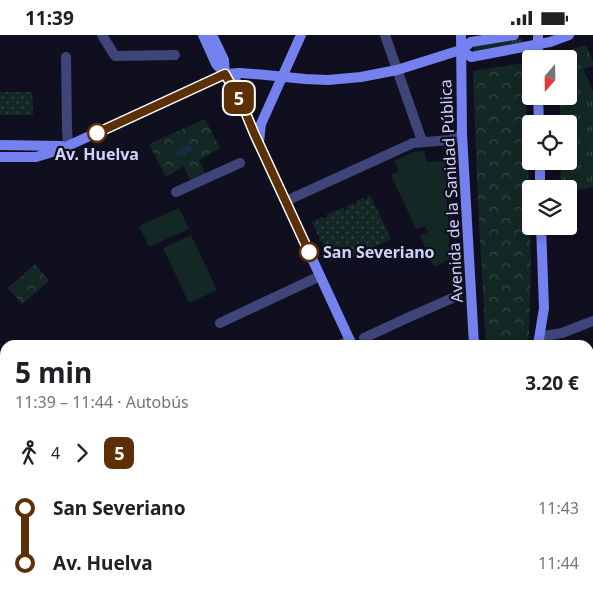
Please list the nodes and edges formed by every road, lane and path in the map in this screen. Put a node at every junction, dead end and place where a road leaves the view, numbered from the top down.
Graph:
1 (102, 35) edge
2 (203, 35) edge
3 (212, 35) edge
4 (301, 35) edge
5 (385, 35) edge
6 (461, 35) edge
7 (514, 35) edge
8 (569, 35) edge
9 (538, 39) edge
10 (461, 50) junction
11 (175, 55) dead end
12 (66, 57) dead end
13 (397, 70) junction
14 (225, 74) junction
15 (281, 77) junction
16 (462, 134) junction
17 (422, 141) junction
18 (259, 143) junction
19 (0, 145) edge
20 (68, 146) junction
21 (0, 157) edge
22 (240, 163) dead end
23 (176, 192) dead end
24 (286, 201) junction
25 (541, 235) edge
26 (320, 276) junction
27 (457, 296) dead end
28 (593, 321) edge
29 (220, 323) dead end
30 (364, 338) dead end
31 (346, 340) edge
32 (474, 340) edge
33 (542, 340) edge
34 (546, 340) edge

1 - 11 street
2 - 14 street
3 - 14 street
4 - 15 street
5 - 13 street
6 - 10 street, Avenida de la Sanidad Pública
7 - 10 street
8 - 9 street
9 - 10 street
10 - 13 street
10 - 16 street, Avenida de la Sanidad Pública
12 - 20 street
13 - 15 street
13 - 17 street
14 - 15 street
14 - 18 street
14 - 20 street
15 - 18 street
16 - 17 street
16 - 32 street, Avenida de la Sanidad Pública
17 - 24 street
18 - 24 street
19 - 20 street
20 - 21 street
22 - 23 street
24 - 26 street
25 - 33 street
26 - 29 street
26 - 31 street
27 - 30 street
28 - 34 street

